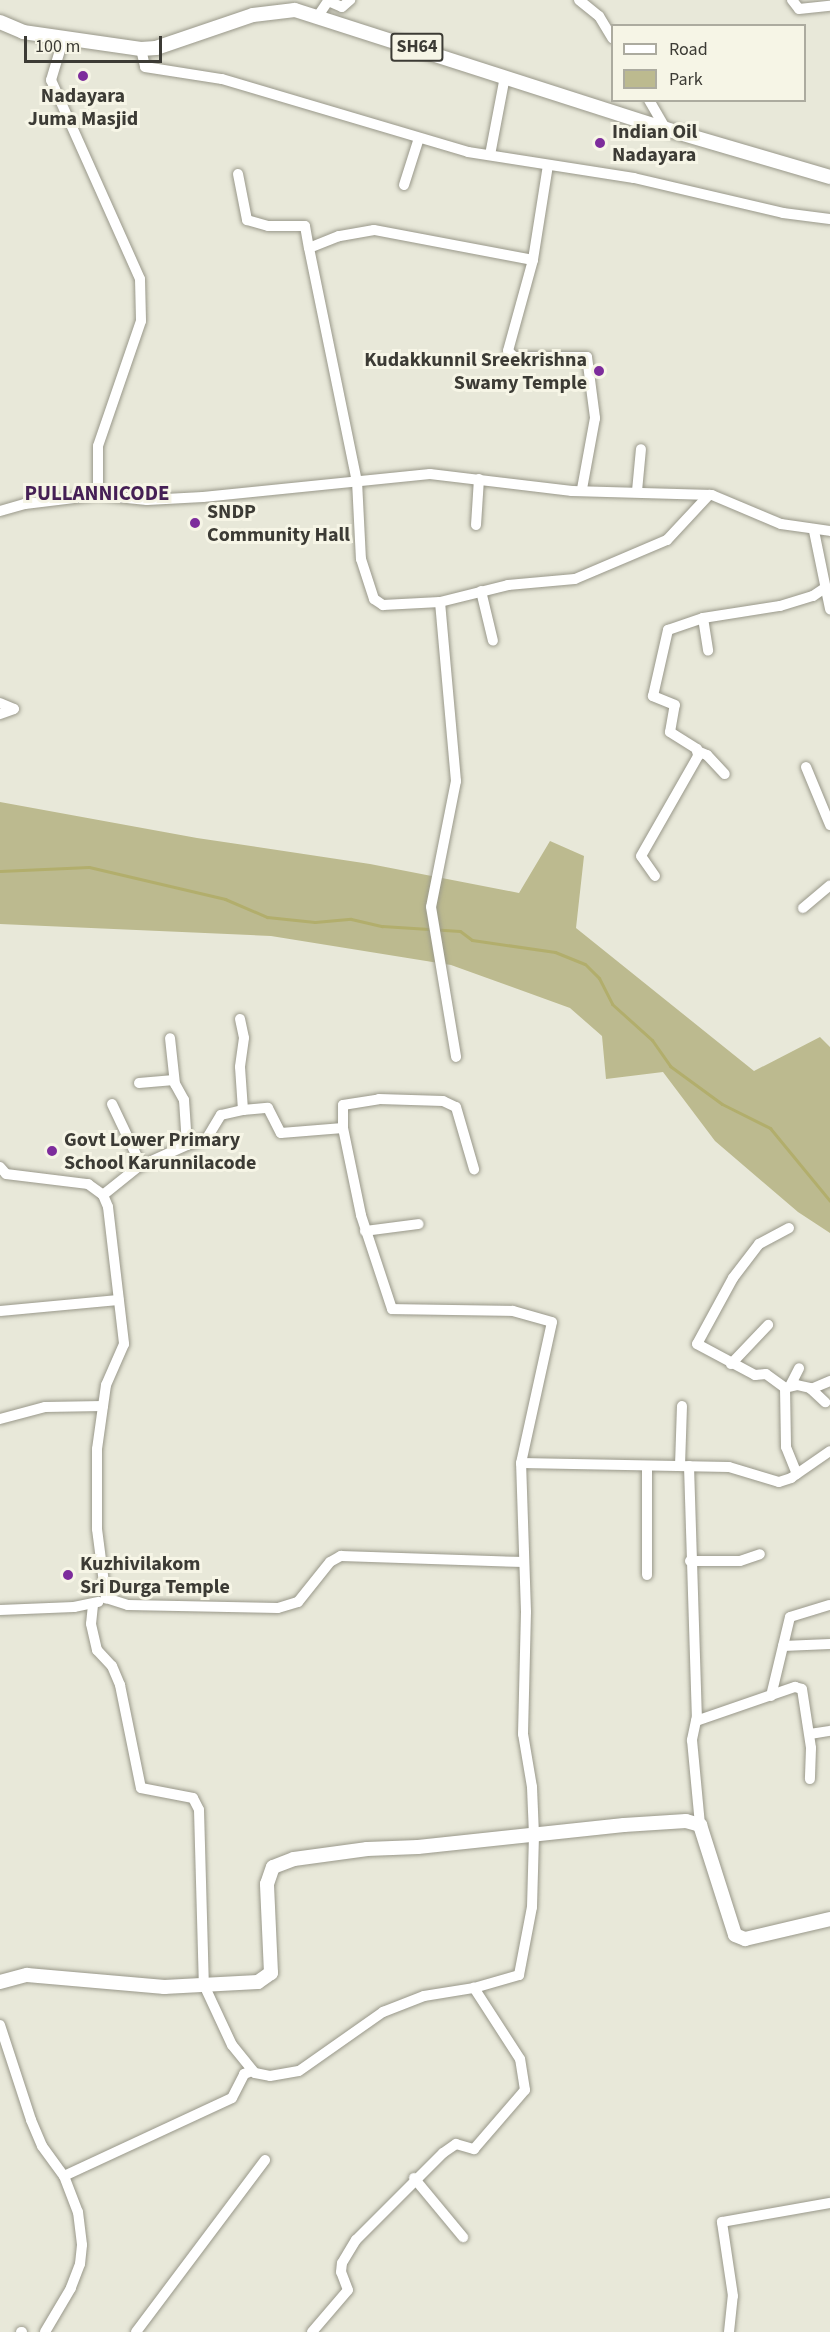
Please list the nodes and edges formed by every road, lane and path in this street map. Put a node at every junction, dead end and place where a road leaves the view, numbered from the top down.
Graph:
1 (350, 0) edge
2 (579, 0) edge
3 (792, 0) edge
4 (830, 6) edge
5 (318, 16) junction
6 (0, 22) edge
7 (611, 36) edge
8 (64, 37) junction
9 (141, 49) junction
10 (505, 76) junction
11 (650, 102) edge
12 (666, 129) junction
13 (419, 138) junction
14 (490, 155) junction
15 (548, 165) junction
16 (238, 174) dead end
17 (830, 177) edge
18 (405, 185) dead end
19 (830, 219) edge
20 (309, 248) junction
21 (532, 260) junction
22 (641, 449) dead end
23 (479, 479) junction
24 (357, 481) junction
25 (582, 489) junction
26 (637, 491) junction
27 (99, 495) junction
28 (708, 495) junction
29 (0, 511) edge
30 (476, 525) dead end
31 (814, 531) junction
32 (830, 531) edge
33 (825, 588) junction
34 (481, 591) junction
35 (440, 602) junction
36 (830, 609) edge
37 (704, 618) junction
38 (493, 641) dead end
39 (708, 651) dead end
40 (0, 703) edge
41 (0, 714) edge
42 (698, 751) junction
43 (806, 767) dead end
44 (725, 774) dead end
45 (830, 825) edge
46 (655, 876) dead end
47 (830, 885) edge
48 (803, 908) dead end
49 (240, 1019) dead end
50 (170, 1038) dead end
51 (456, 1057) dead end
52 (174, 1080) junction
53 (139, 1083) dead end
54 (112, 1104) dead end
55 (243, 1110) junction
56 (343, 1128) junction
57 (187, 1145) junction
58 (141, 1165) junction
59 (0, 1167) edge
60 (474, 1169) dead end
61 (104, 1195) junction
62 (419, 1224) dead end
63 (789, 1228) dead end
64 (365, 1231) junction
65 (118, 1300) junction
66 (0, 1311) edge
67 (768, 1325) dead end
68 (731, 1364) junction
69 (799, 1368) dead end
70 (830, 1381) edge
71 (787, 1387) junction
72 (811, 1389) junction
73 (825, 1402) dead end
74 (103, 1406) junction
75 (682, 1406) dead end
76 (0, 1419) edge
77 (830, 1451) edge
78 (521, 1463) junction
79 (685, 1466) junction
80 (647, 1467) junction
81 (797, 1474) junction
82 (760, 1554) dead end
83 (690, 1561) junction
84 (524, 1562) junction
85 (647, 1575) dead end
86 (106, 1598) junction
87 (93, 1605) junction
88 (829, 1605) edge
89 (0, 1610) edge
90 (830, 1644) edge
91 (783, 1646) junction
92 (771, 1696) junction
93 (696, 1721) junction
94 (830, 1731) edge
95 (810, 1734) junction
96 (810, 1779) dead end
97 (700, 1825) junction
98 (534, 1835) junction
99 (830, 1919) edge
100 (0, 1982) edge
101 (204, 1985) junction
102 (474, 1988) junction
103 (0, 2025) edge
104 (252, 2071) junction
105 (265, 2160) dead end
106 (63, 2176) junction
107 (414, 2178) junction
108 (830, 2203) edge
109 (463, 2237) dead end
110 (45, 2332) edge
111 (136, 2332) edge
112 (312, 2332) edge
113 (729, 2332) edge

1 - 5 street
2 - 7 street
3 - 4 street
5 - 9 main road, SH64
5 - 10 main road, SH64
6 - 8 main road, SH64
8 - 9 main road, SH64
8 - 27 street
9 - 13 street
10 - 12 main road, SH64
10 - 14 street
11 - 12 street
12 - 17 main road, SH64
13 - 14 street
13 - 18 street
14 - 15 street
15 - 19 street
15 - 21 street
16 - 20 street
20 - 21 street
20 - 24 street
21 - 25 street
22 - 26 street
23 - 24 street
23 - 25 street
23 - 30 street
24 - 27 street
24 - 35 street
25 - 26 street
26 - 28 street
27 - 29 street
28 - 31 street
28 - 34 street
31 - 32 street
31 - 33 street
33 - 36 street
33 - 37 street
34 - 35 street
34 - 38 street
35 - 51 street
37 - 39 street
37 - 42 street
40 - 41 street
42 - 44 street
42 - 46 street
43 - 45 street
47 - 48 street
49 - 55 street
50 - 52 street
52 - 53 street
52 - 57 street
54 - 58 street
55 - 56 street
55 - 57 street
56 - 60 street
56 - 64 street
57 - 58 street
58 - 61 street
59 - 61 street
61 - 65 street
62 - 64 street
63 - 68 street
64 - 78 street
65 - 66 street
65 - 74 street
67 - 68 street
68 - 71 street
69 - 71 street
70 - 72 street
71 - 72 street
71 - 81 street
72 - 73 street
74 - 76 street
74 - 86 street
75 - 79 street
77 - 81 street
78 - 80 street
78 - 84 street
79 - 80 street
79 - 81 street
79 - 83 street
80 - 85 street
82 - 83 street
83 - 93 street
84 - 86 street
84 - 98 street
86 - 87 street
87 - 89 street
87 - 101 street
88 - 91 street
90 - 91 street
91 - 92 street
92 - 93 street
92 - 95 street
93 - 97 street
94 - 95 street
95 - 96 street
97 - 98 main road
97 - 99 main road
98 - 101 main road
98 - 102 street
100 - 101 main road
101 - 104 street
102 - 104 street
102 - 107 street
103 - 106 street
104 - 106 street
105 - 111 street
106 - 110 street
107 - 109 street
107 - 112 street
108 - 113 street

